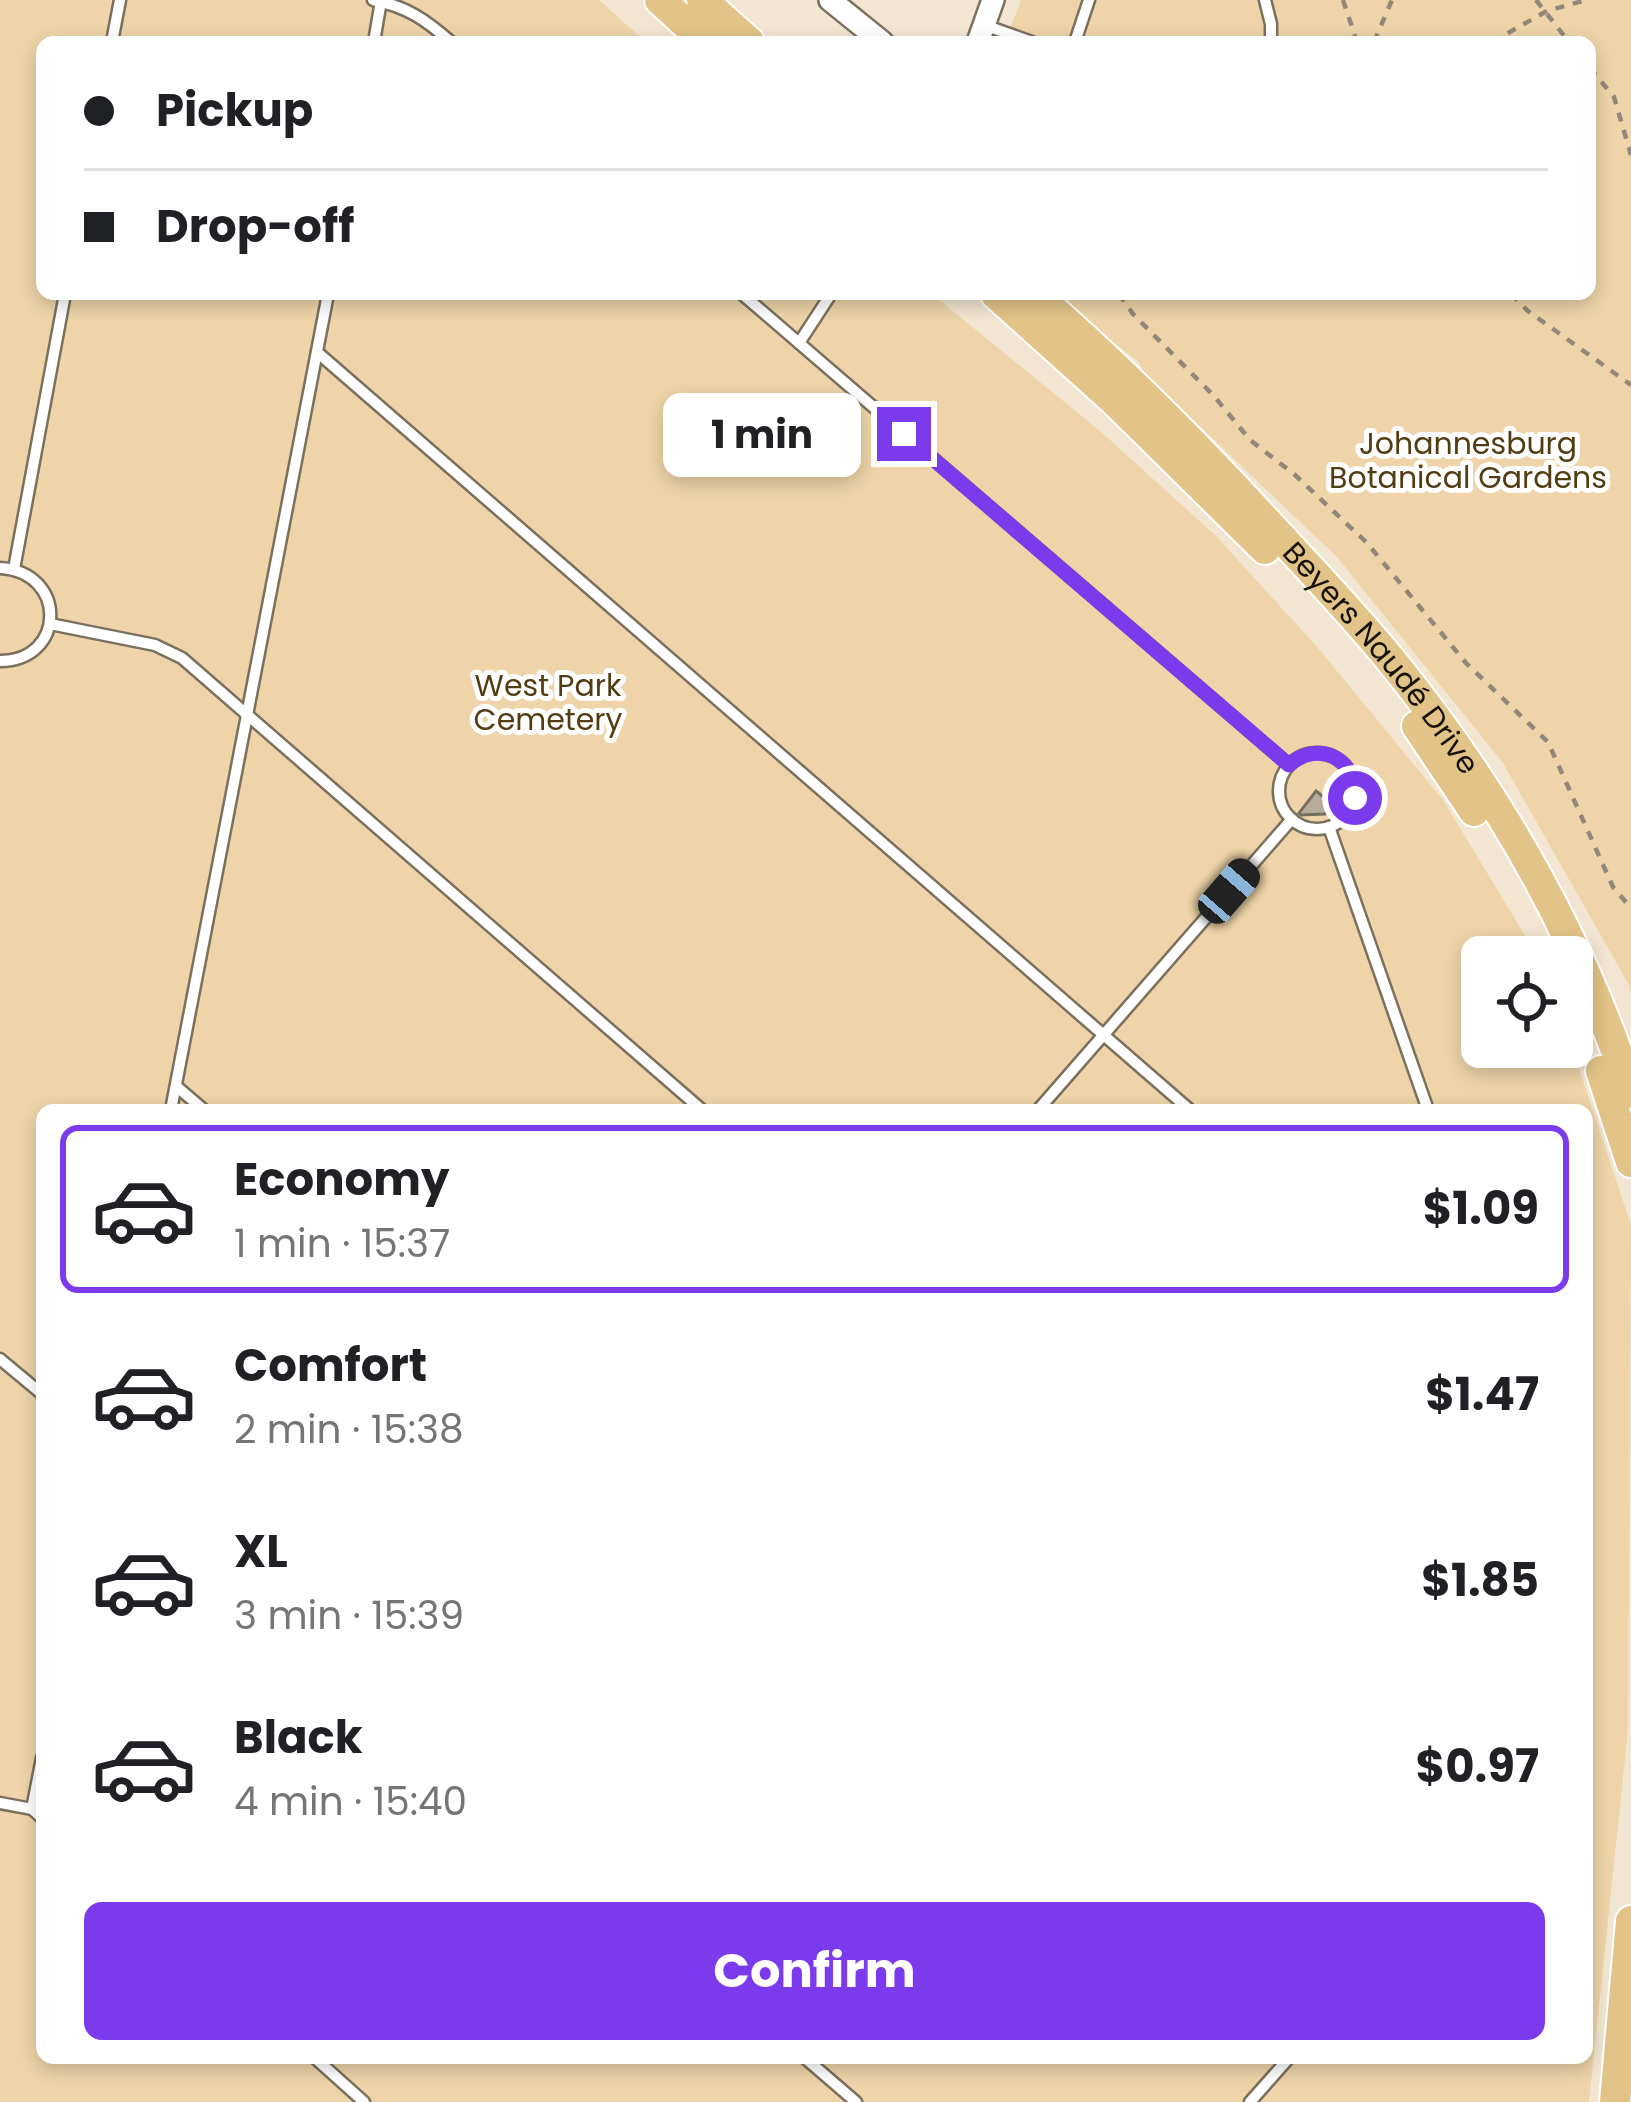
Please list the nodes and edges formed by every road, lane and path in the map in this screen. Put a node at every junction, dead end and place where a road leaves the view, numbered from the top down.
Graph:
1 (120, 0) edge
2 (660, 0) edge
3 (701, 0) edge
4 (830, 0) edge
5 (993, 0) edge
6 (1089, 0) edge
7 (1265, 0) edge
8 (1343, 0) edge
9 (1393, 0) edge
10 (1536, 0) edge
11 (1586, 0) edge
12 (377, 1) edge
13 (1547, 11) junction
14 (981, 34) edge
15 (113, 36) edge
16 (374, 36) edge
17 (444, 36) edge
18 (699, 36) edge
19 (742, 36) edge
20 (875, 36) edge
21 (1077, 36) edge
22 (1271, 36) edge
23 (1355, 36) edge
24 (1378, 36) edge
25 (1503, 36) edge
26 (1565, 36) edge
27 (1596, 75) edge
28 (1631, 155) edge
29 (64, 300) edge
30 (327, 300) edge
31 (749, 300) edge
32 (827, 300) edge
33 (1003, 300) edge
34 (1040, 300) edge
35 (1123, 300) edge
36 (1517, 300) edge
37 (799, 344) junction
38 (317, 352) junction
39 (1631, 385) edge
40 (7, 569) edge
41 (50, 624) junction
42 (0, 661) edge
43 (246, 717) junction
44 (1289, 765) junction
45 (1292, 819) junction
46 (1330, 827) junction
47 (1631, 908) edge
48 (1547, 936) edge
49 (1102, 1036) junction
50 (1593, 1050) edge
51 (176, 1086) junction
52 (1631, 1093) edge
53 (172, 1104) edge
54 (197, 1104) edge
55 (695, 1104) edge
56 (1043, 1104) edge
57 (1183, 1104) edge
58 (1426, 1104) edge
59 (1631, 1162) edge
60 (0, 1359) edge
61 (36, 1389) edge
62 (0, 1803) edge
63 (36, 1813) edge
64 (1631, 1921) edge
65 (321, 2064) edge
66 (812, 2064) edge
67 (1284, 2064) edge
68 (364, 2102) edge
69 (856, 2102) edge
70 (1250, 2102) edge
71 (1615, 2102) edge

1 - 15 lane
2 - 18 main road
3 - 19 main road
4 - 20 street
5 - 14 street
6 - 21 lane
7 - 22 lane
8 - 23 path
9 - 24 path
10 - 13 path
11 - 13 path
12 - 16 lane
12 - 17 lane
13 - 25 path
13 - 26 path
27 - 28 path
29 - 40 lane
30 - 38 lane
31 - 37 lane
32 - 37 lane
33 - 48 main road, Beyers Naudé Drive
34 - 52 main road, Beyers Naudé Drive
35 - 47 path
36 - 39 path
37 - 44 lane
38 - 43 lane
38 - 49 lane
40 - 41 lane
41 - 42 lane
41 - 43 lane
43 - 51 lane
43 - 55 lane
44 - 45 lane
44 - 46 lane
45 - 46 lane
45 - 49 lane
46 - 58 lane
49 - 56 lane
49 - 57 lane
50 - 59 main road
51 - 53 lane
51 - 54 lane
60 - 61 lane
62 - 63 lane
64 - 71 main road
65 - 68 lane
66 - 69 lane
67 - 70 lane

